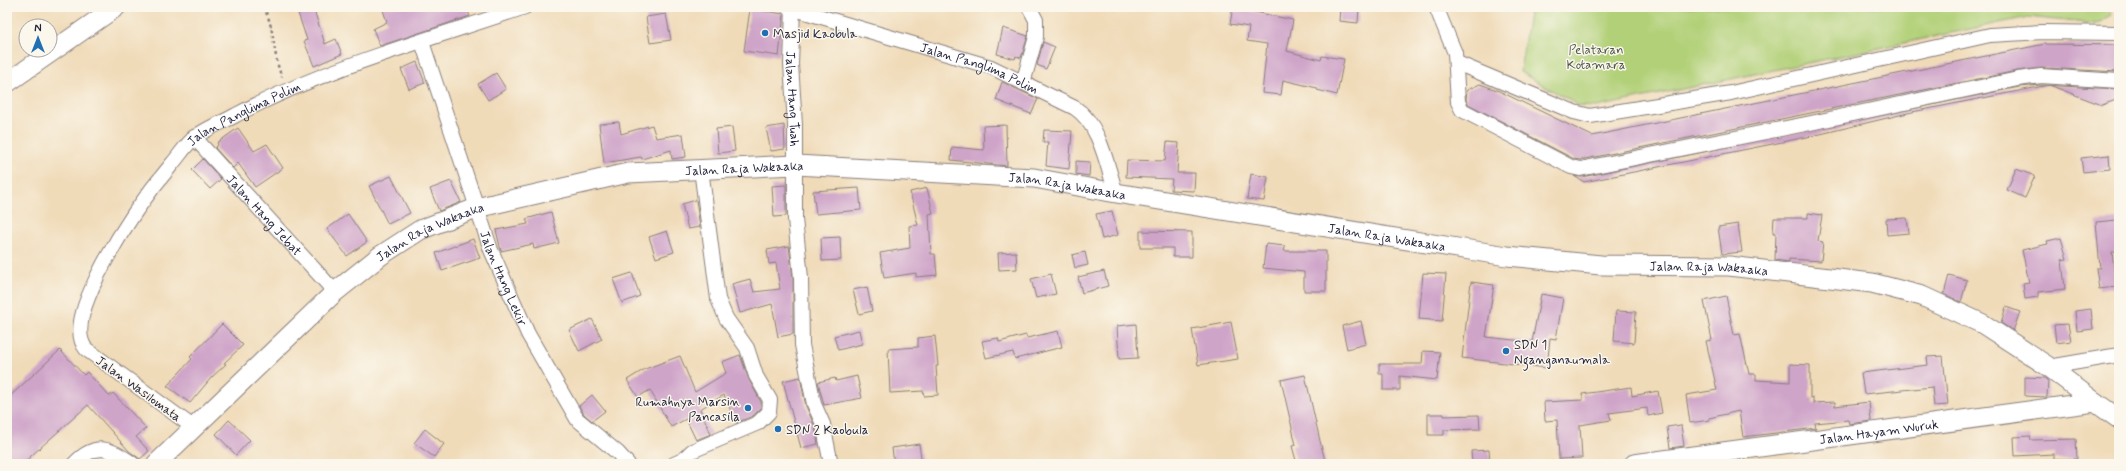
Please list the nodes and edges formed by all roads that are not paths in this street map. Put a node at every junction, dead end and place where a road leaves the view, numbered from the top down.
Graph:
1 (116, 7) edge
2 (525, 7) edge
3 (1029, 7) edge
4 (1436, 7) edge
5 (791, 8) edge
6 (2119, 33) edge
7 (422, 42) junction
8 (1457, 63) junction
9 (2119, 81) edge
10 (7, 83) edge
11 (1023, 83) junction
12 (194, 138) junction
13 (796, 165) junction
14 (701, 169) junction
15 (1116, 193) junction
16 (476, 208) junction
17 (335, 292) junction
18 (86, 349) joint
19 (2119, 355) edge
20 (2049, 367) junction
21 (2095, 402) junction
22 (2119, 419) edge
23 (193, 427) junction
24 (74, 464) edge
25 (133, 464) edge
26 (156, 464) edge
27 (628, 464) edge
28 (674, 464) edge
29 (831, 464) edge
30 (1634, 464) edge

1 - 10 street
2 - 7 street, Jalan Panglima Polim
3 - 11 street
4 - 8 street
5 - 11 street, Jalan Panglima Polim
5 - 13 street, Jalan Hang Tuah
6 - 8 street
7 - 12 street, Jalan Panglima Polim
7 - 16 street, Jalan Hang Lekir
8 - 9 street
11 - 15 street, Jalan Panglima Polim
12 - 17 street, Jalan Hang Jebat
12 - 18 street, Jalan Panglima Polim
13 - 14 street, Jalan Raja Wakaaka
13 - 15 street, Jalan Raja Wakaaka
13 - 29 street, Jalan Hang Tuah
14 - 16 street, Jalan Raja Wakaaka
14 - 28 street
15 - 20 street, Jalan Raja Wakaaka
16 - 17 street, Jalan Raja Wakaaka
16 - 27 street, Jalan Hang Lekir
17 - 23 street, Jalan Raja Wakaaka
18 - 23 street, Jalan Wasilomata
19 - 20 street
20 - 21 street, Jalan Raja Wakaaka
21 - 22 street
21 - 30 street, Jalan Hayam Wuruk
23 - 26 street, Jalan Raja Wakaaka
24 - 25 street

